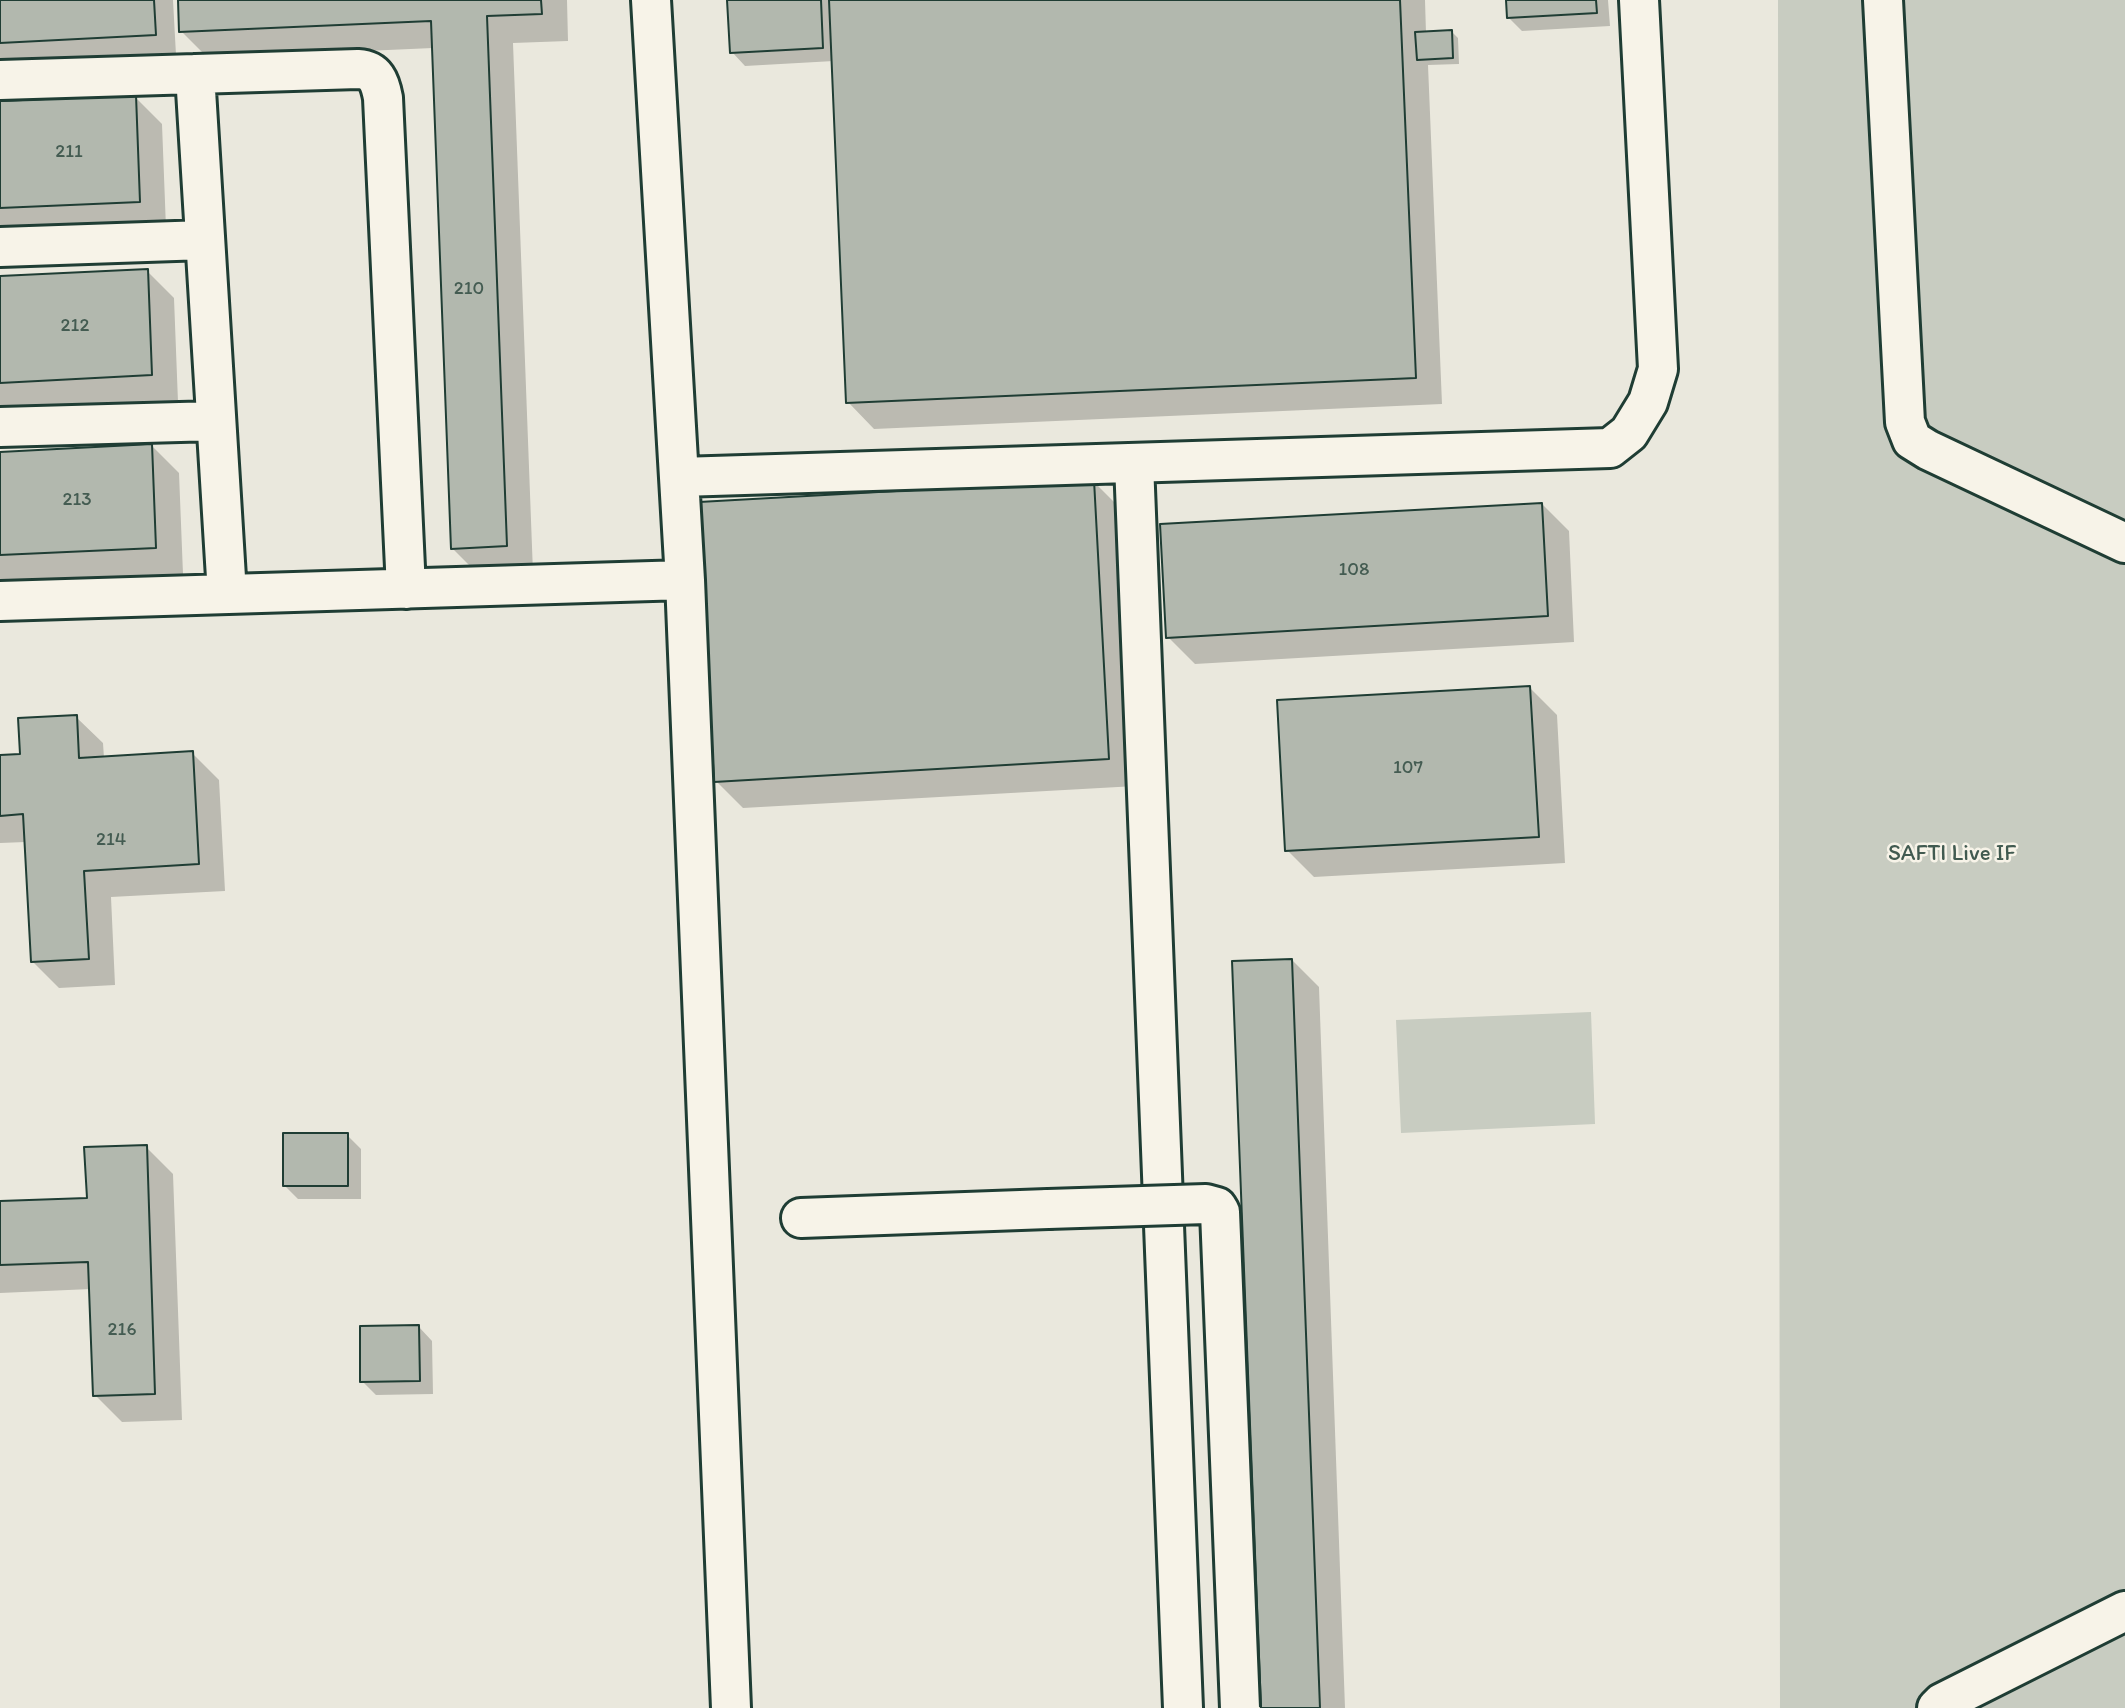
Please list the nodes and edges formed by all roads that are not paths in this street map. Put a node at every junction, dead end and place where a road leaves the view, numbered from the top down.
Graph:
1 (651, 0) edge
2 (1639, 0) edge
3 (1883, 0) edge
4 (195, 74) junction
5 (0, 80) edge
6 (205, 240) junction
7 (0, 247) edge
8 (216, 421) junction
9 (0, 427) edge
10 (1133, 463) junction
11 (680, 477) junction
12 (2125, 543) edge
13 (685, 580) junction
14 (406, 589) junction
15 (227, 594) junction
16 (0, 601) edge
17 (801, 1218) dead end
18 (2125, 1611) edge
19 (731, 1708) edge
20 (1183, 1708) edge
21 (1240, 1708) edge
22 (1937, 1708) edge

1 - 11 lane
2 - 10 lane
3 - 12 lane
4 - 5 lane
4 - 6 lane
4 - 14 lane
6 - 7 lane
6 - 8 lane
8 - 9 lane
8 - 15 lane
10 - 11 lane
10 - 20 lane
11 - 13 lane
13 - 14 lane
13 - 19 lane
14 - 15 lane
15 - 16 lane
17 - 21 lane, bridge
18 - 22 lane

